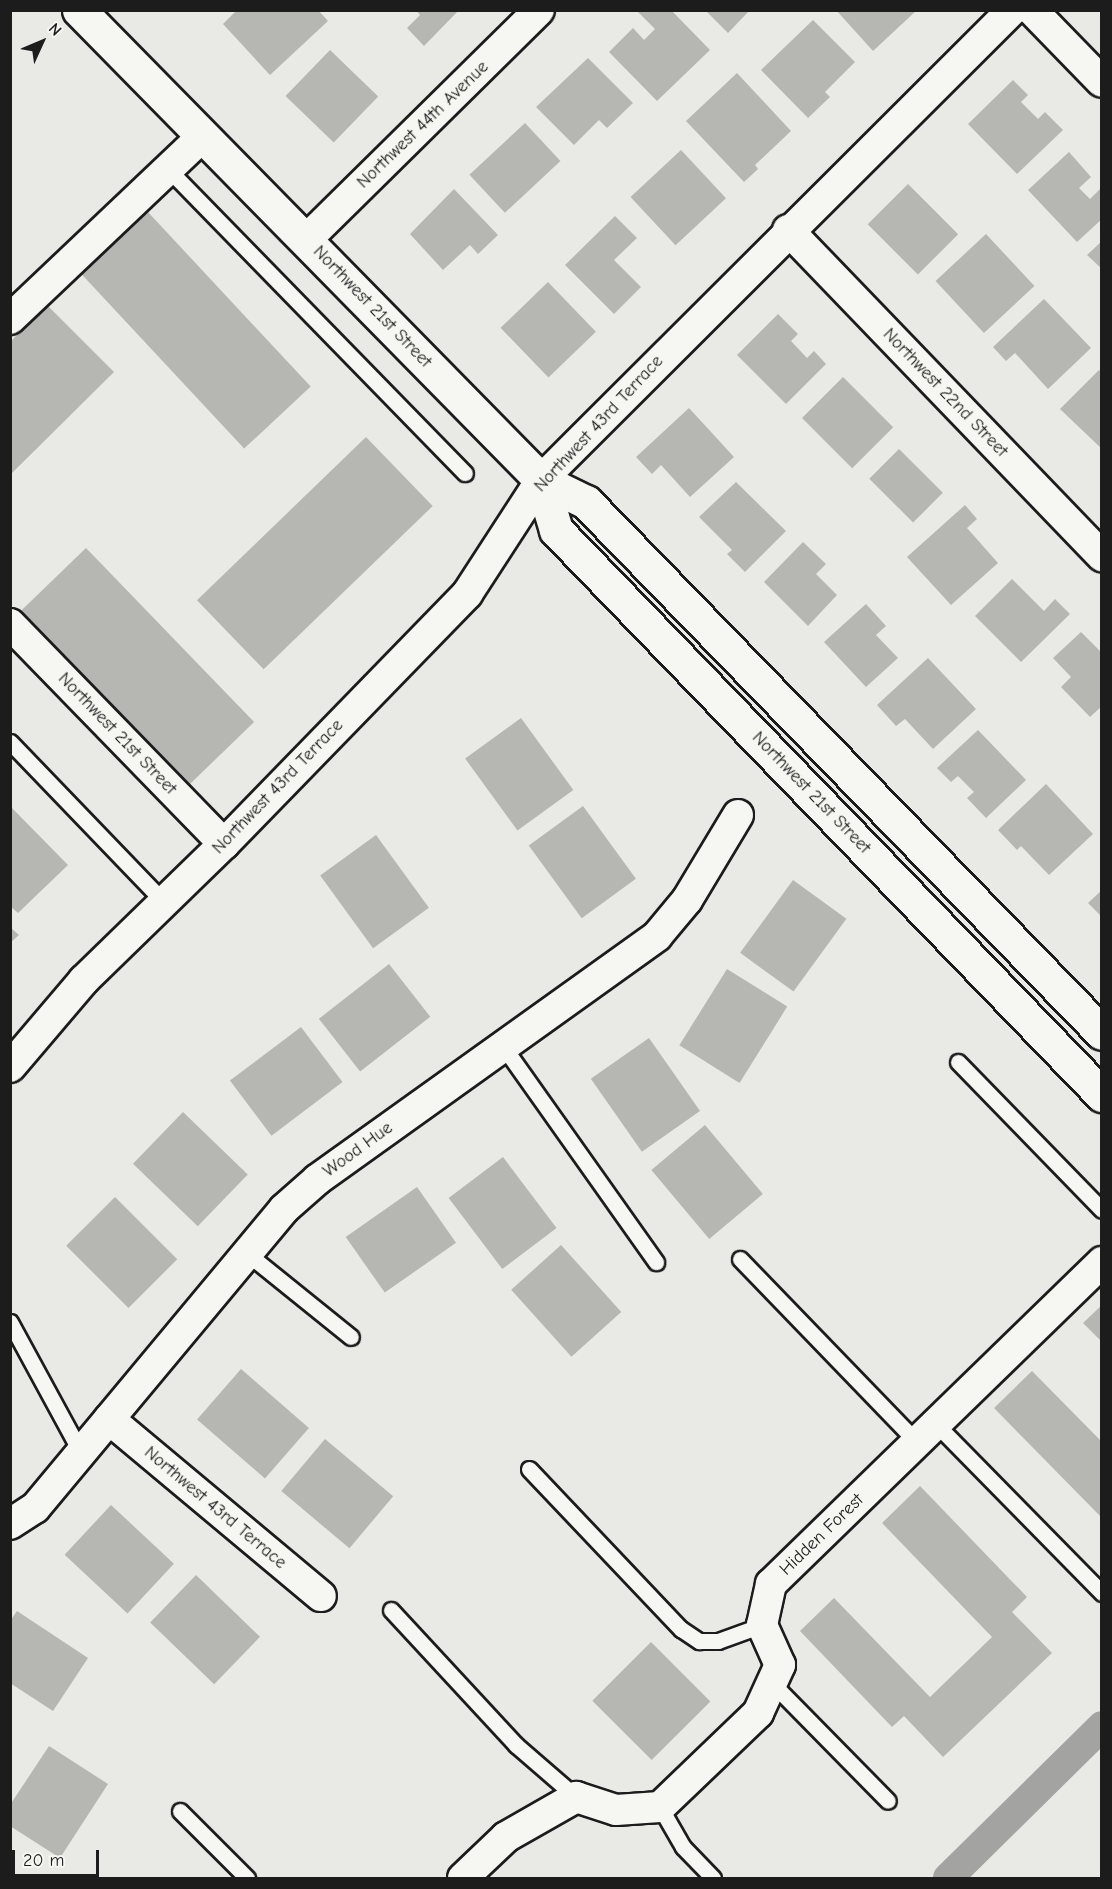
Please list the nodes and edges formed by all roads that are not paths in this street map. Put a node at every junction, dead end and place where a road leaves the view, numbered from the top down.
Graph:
1 (79, 10) edge
2 (539, 10) edge
3 (1012, 10) edge
4 (1032, 10) edge
5 (1101, 82) edge
6 (203, 136) junction
7 (168, 169) junction
8 (788, 230) junction
9 (306, 240) junction
10 (10, 319) edge
11 (465, 473) dead end
12 (542, 480) junction
13 (1101, 556) edge
14 (10, 624) edge
15 (10, 742) edge
16 (738, 815) dead end
17 (224, 844) junction
18 (164, 902) junction
19 (1101, 1033) edge
20 (503, 1046) junction
21 (958, 1062) dead end
22 (10, 1067) edge
23 (1101, 1095) edge
24 (1101, 1210) edge
25 (248, 1254) junction
26 (740, 1259) dead end
27 (656, 1262) dead end
28 (1101, 1262) edge
29 (10, 1322) edge
30 (351, 1337) dead end
31 (109, 1419) junction
32 (926, 1433) junction
33 (81, 1453) junction
34 (529, 1469) dead end
35 (10, 1524) edge
36 (1101, 1593) edge
37 (321, 1596) dead end
38 (391, 1610) dead end
39 (762, 1625) junction
40 (772, 1683) junction
41 (576, 1797) junction
42 (888, 1801) dead end
43 (660, 1807) junction
44 (180, 1811) dead end
45 (247, 1878) edge
46 (463, 1878) edge
47 (713, 1878) edge

1 - 6 street, Northwest 21st Street
2 - 9 street, Northwest 44th Avenue
3 - 8 street, Northwest 43rd Terrace
4 - 5 street
6 - 7 street
6 - 9 street, Northwest 21st Street
7 - 10 street
7 - 11 lane
8 - 12 street, Northwest 43rd Terrace
8 - 13 street, Northwest 22nd Street
9 - 12 street, Northwest 21st Street
12 - 17 street, Northwest 43rd Terrace
12 - 19 street, Northwest 21st Street
12 - 23 street, Northwest 21st Street
14 - 17 street, Northwest 21st Street
15 - 18 lane
16 - 20 street, Wood Hue
17 - 18 street, Northwest 43rd Terrace
18 - 22 street, Northwest 43rd Terrace
20 - 25 street, Wood Hue
20 - 27 lane
21 - 24 lane
25 - 30 lane
25 - 31 street, Wood Hue
26 - 32 lane
28 - 32 street, Hidden Forest
29 - 33 lane
31 - 33 street, Wood Hue
31 - 37 street, Northwest 43rd Terrace
32 - 36 lane
32 - 39 street, Hidden Forest
33 - 35 street, Wood Hue
34 - 39 lane
38 - 41 lane
39 - 40 street
40 - 42 lane
40 - 43 street
41 - 43 street
41 - 46 street
43 - 47 lane
44 - 45 lane

